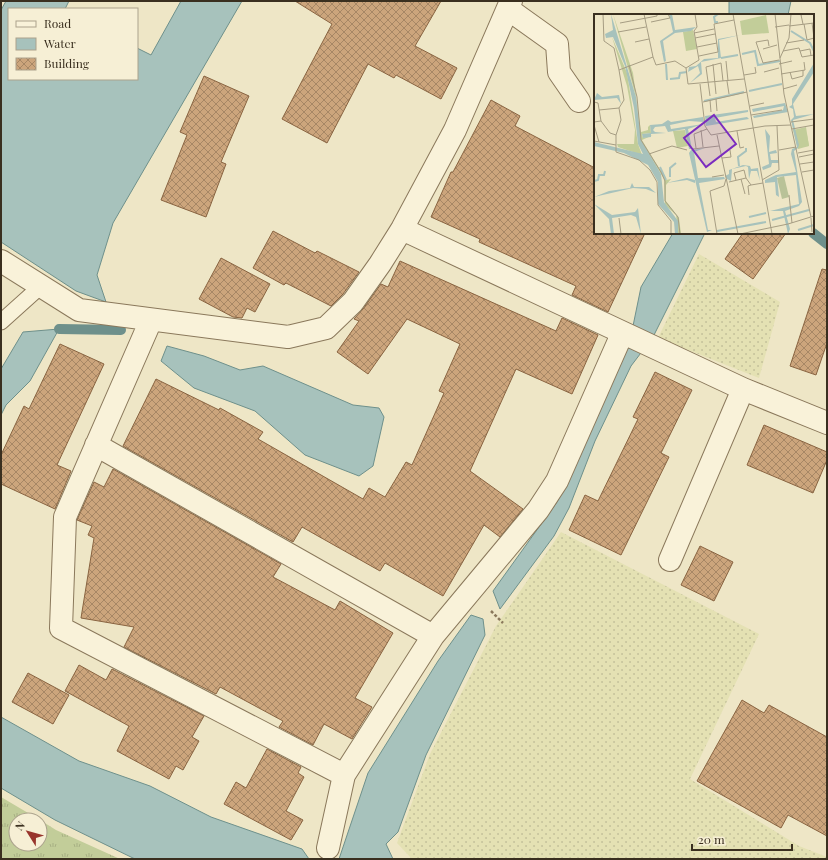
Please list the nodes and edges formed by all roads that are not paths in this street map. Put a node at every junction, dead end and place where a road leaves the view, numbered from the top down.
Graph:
1 (510, 5) edge
2 (579, 101) dead end
3 (402, 229) junction
4 (8, 265) edge
5 (41, 286) junction
6 (151, 320) junction
7 (1, 322) edge
8 (622, 334) junction
9 (743, 389) junction
10 (827, 423) edge
11 (96, 445) junction
12 (670, 560) dead end
13 (433, 636) junction
14 (344, 775) junction
15 (326, 854) edge

1 - 2 street
1 - 3 street
3 - 6 street
3 - 8 street
4 - 5 street
5 - 6 street
5 - 7 lane
6 - 11 street
8 - 9 street
8 - 13 street
9 - 10 street
9 - 12 street
11 - 13 street
11 - 14 street
13 - 14 street
14 - 15 street

